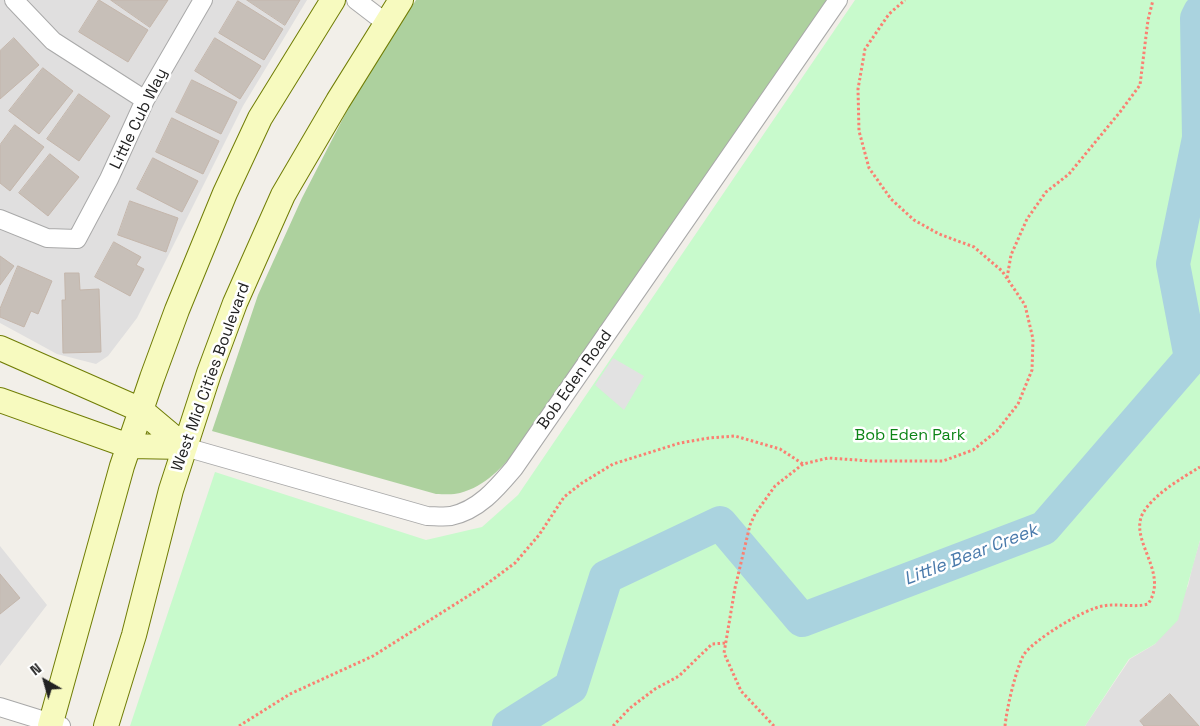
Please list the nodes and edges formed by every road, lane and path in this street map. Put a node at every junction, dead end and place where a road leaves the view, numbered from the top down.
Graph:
1 (14, 0) edge
2 (202, 0) edge
3 (333, 0) edge
4 (356, 0) edge
5 (401, 0) edge
6 (838, 0) edge
7 (905, 0) edge
8 (1153, 0) edge
9 (386, 23) junction
10 (145, 100) junction
11 (0, 219) edge
12 (1006, 278) junction
13 (0, 348) edge
14 (0, 400) edge
15 (141, 410) junction
16 (129, 446) junction
17 (185, 447) junction
18 (802, 464) junction
19 (1200, 467) edge
20 (726, 643) junction
21 (0, 707) edge
22 (54, 725) edge
23 (106, 726) edge
24 (240, 726) edge
25 (613, 726) edge
26 (774, 726) edge
27 (1004, 726) edge

1 - 10 street
2 - 10 street, Little Cub Way
3 - 15 main road
4 - 9 street
5 - 9 main road, West Mid Cities Boulevard
6 - 17 street, Bob Eden Road
7 - 12 path
8 - 12 path
9 - 17 main road, West Mid Cities Boulevard
10 - 11 street, Little Cub Way
12 - 18 path
13 - 15 main road
14 - 16 main road
15 - 16 main road
15 - 17 main road
16 - 17 main road
16 - 22 main road
17 - 23 main road, West Mid Cities Boulevard
18 - 20 path
18 - 24 path
19 - 27 path
20 - 25 path
20 - 26 path
21 - 22 street

